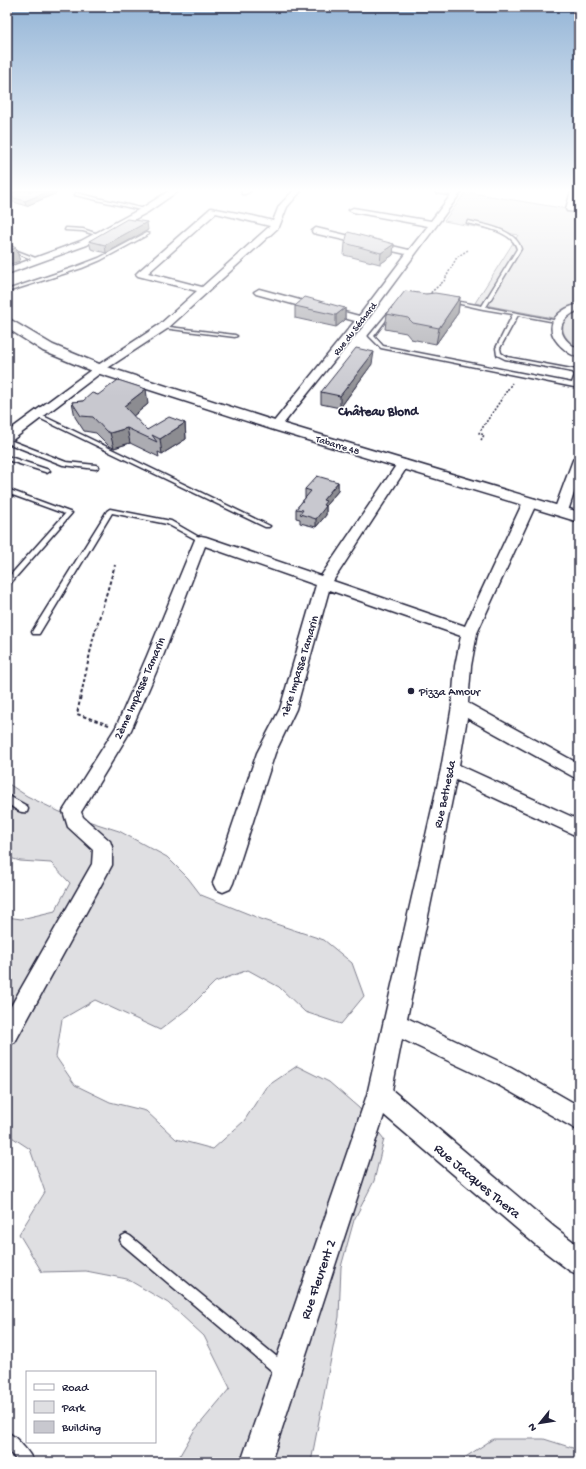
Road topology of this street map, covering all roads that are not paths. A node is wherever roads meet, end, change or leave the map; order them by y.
1 (37, 260) edge
2 (99, 260) edge
3 (157, 260) edge
4 (237, 260) edge
5 (406, 260) edge
6 (512, 260) edge
7 (7, 271) edge
8 (203, 290) junction
9 (7, 291) edge
10 (259, 292) dead end
11 (426, 297) edge
12 (395, 306) edge
13 (579, 307) edge
14 (483, 308) junction
15 (516, 314) junction
16 (361, 320) junction
17 (556, 321) junction
18 (7, 323) edge
19 (164, 327) junction
20 (236, 336) dead end
21 (579, 354) edge
22 (517, 360) junction
23 (98, 369) junction
24 (515, 374) junction
25 (577, 386) edge
26 (37, 415) junction
27 (276, 426) junction
28 (7, 439) edge
29 (7, 458) edge
30 (579, 460) edge
31 (403, 464) junction
32 (96, 467) dead end
33 (47, 471) dead end
34 (7, 491) edge
35 (530, 502) junction
36 (561, 511) junction
37 (579, 517) edge
38 (267, 526) dead end
39 (201, 540) junction
40 (7, 582) edge
41 (324, 583) junction
42 (36, 632) dead end
43 (469, 633) junction
44 (460, 706) junction
45 (450, 769) junction
46 (579, 773) edge
47 (7, 799) edge
48 (24, 809) dead end
49 (579, 828) edge
50 (223, 883) dead end
51 (394, 1023) junction
52 (7, 1034) edge
53 (379, 1095) junction
54 (579, 1119) edge
55 (126, 1240) dead end
56 (579, 1262) edge
57 (285, 1373) junction
58 (7, 1440) edge
59 (26, 1462) edge
60 (256, 1462) edge

1 - 7 street
2 - 9 lane
3 - 8 street
4 - 8 street
5 - 16 street, Rue du Séchard
6 - 14 lane
8 - 19 street
10 - 16 street
11 - 14 lane
12 - 24 lane
13 - 17 street
14 - 15 lane
15 - 17 lane
15 - 22 lane
16 - 27 street, Rue du Séchard
17 - 21 street
18 - 23 street, Tabarre 48
19 - 20 lane
19 - 23 street
22 - 24 lane
22 - 25 lane
23 - 26 street
23 - 27 street, Tabarre 48
24 - 25 lane
26 - 28 street
26 - 38 lane
27 - 31 street, Tabarre 48
28 - 32 lane
29 - 33 lane
30 - 36 street
31 - 35 street, Tabarre 48
31 - 41 street, 1ère Impasse Tamarin
34 - 40 lane
35 - 36 street, Tabarre 48
35 - 43 street, Rue Bethesda
36 - 37 street, Tabarre 48
39 - 41 street
39 - 42 lane
39 - 52 street, 2ème Impasse Tamarin
41 - 43 street
41 - 50 street, 1ère Impasse Tamarin
43 - 44 street, Rue Bethesda
44 - 45 street, Rue Bethesda
44 - 46 street
45 - 49 street
45 - 51 street, Rue Bethesda
47 - 48 lane
51 - 53 street, Rue Bethesda
51 - 54 street
53 - 56 street, Rue Jacques Thera
53 - 57 street, Rue Fleurent 2
55 - 57 lane
57 - 60 street, Rue Fleurent 2
58 - 59 lane

